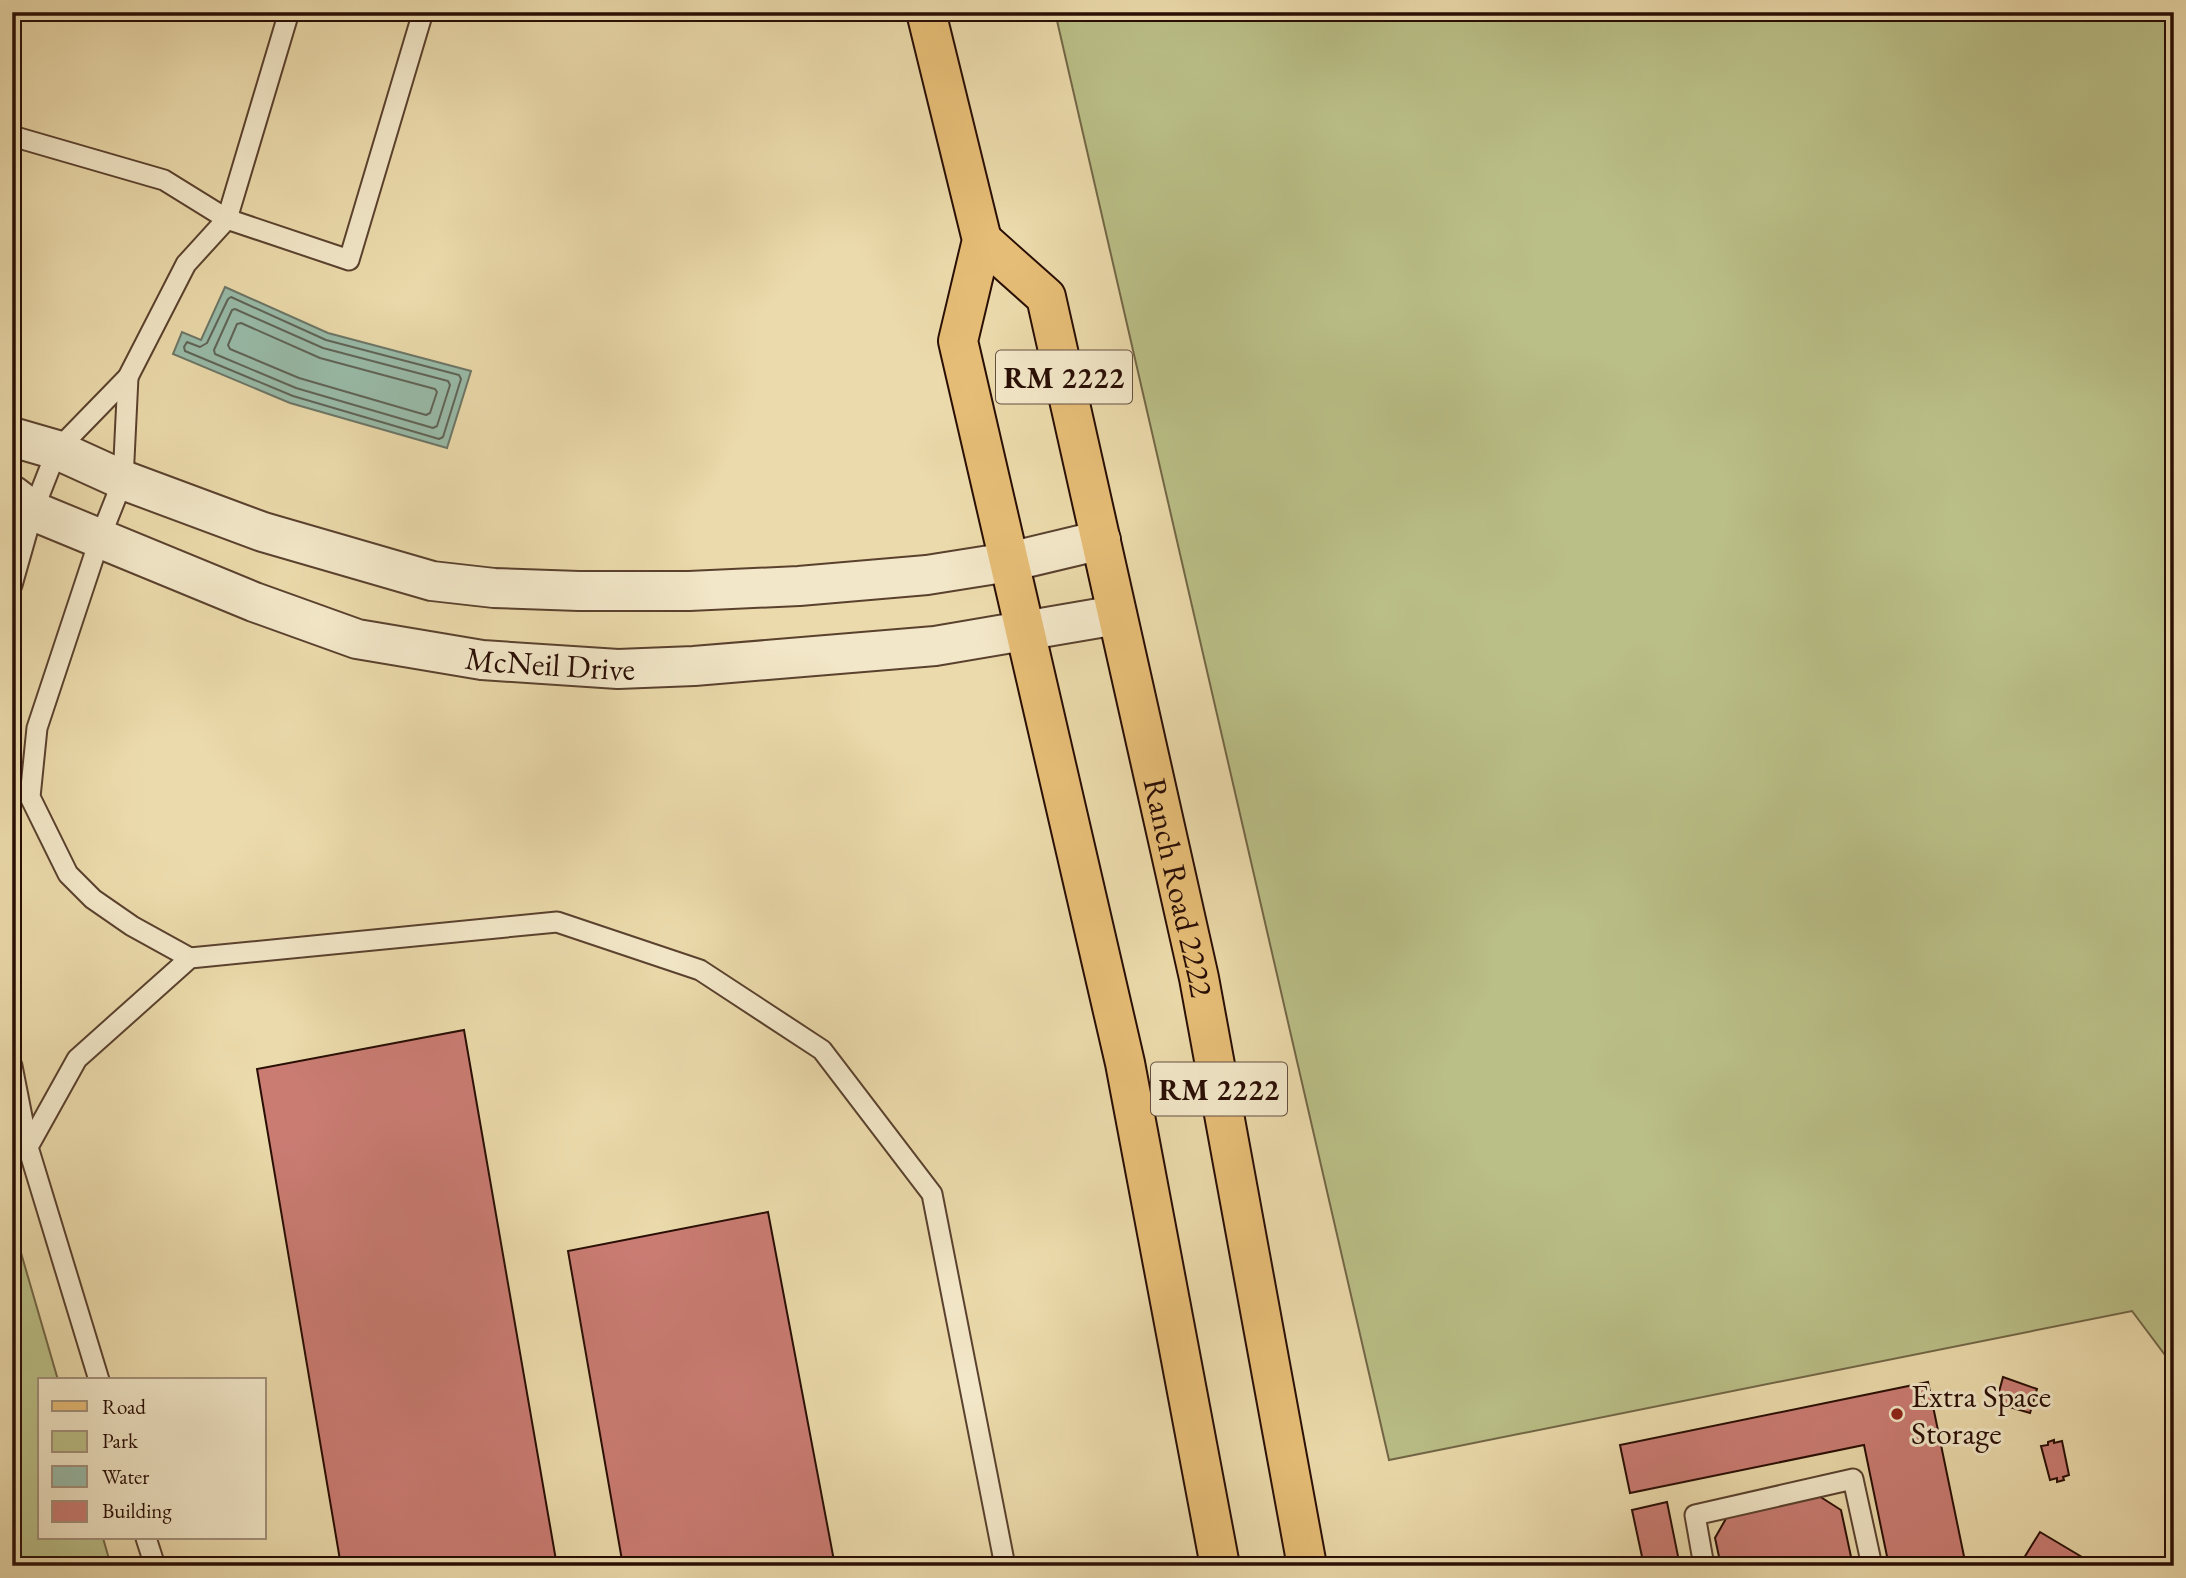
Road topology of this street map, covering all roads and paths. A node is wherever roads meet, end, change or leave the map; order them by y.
1 (289, 12) edge
2 (423, 12) edge
3 (926, 12) edge
4 (12, 136) edge
5 (227, 219) junction
6 (982, 240) junction
7 (128, 377) junction
8 (12, 437) edge
9 (57, 450) junction
10 (123, 480) junction
11 (23, 503) edge
12 (100, 538) junction
13 (1101, 540) junction
14 (1009, 562) junction
15 (12, 585) edge
16 (1117, 615) junction
17 (1024, 631) junction
18 (190, 958) junction
19 (12, 1066) edge
20 (28, 1147) junction
21 (98, 1378) edge
22 (147, 1540) edge
23 (155, 1566) edge
24 (1005, 1566) edge
25 (1220, 1566) edge
26 (1307, 1566) edge
27 (1704, 1566) edge
28 (1871, 1566) edge

1 - 5 lane
2 - 5 lane
3 - 6 main road, RM 2222
4 - 5 lane
5 - 7 lane
6 - 13 main road, Ranch Road 2222 / RM 2222
6 - 14 main road, RM 2222
7 - 9 lane
7 - 10 lane
8 - 9 street
9 - 10 street
9 - 11 lane
10 - 12 lane
10 - 14 street
11 - 12 street, McNeil Drive
11 - 15 lane
12 - 17 street, McNeil Drive
12 - 18 lane
13 - 14 street
13 - 16 main road, Ranch Road 2222 / RM 2222
14 - 17 main road, RM 2222
16 - 17 street, McNeil Drive
16 - 26 main road, Ranch Road 2222 / RM 2222
17 - 25 main road, RM 2222
18 - 20 lane
18 - 24 lane
19 - 20 lane
20 - 21 lane
22 - 23 lane
27 - 28 lane

